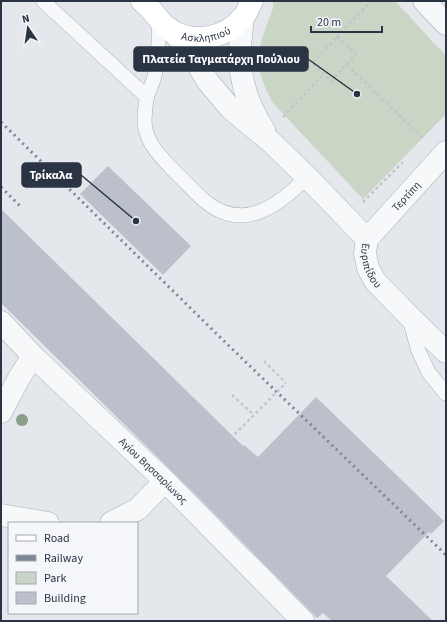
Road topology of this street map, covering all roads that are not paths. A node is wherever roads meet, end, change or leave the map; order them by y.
1 (43, 1) edge
2 (248, 9) edge
3 (154, 13) edge
4 (147, 97) junction
5 (271, 142) junction
6 (446, 152) edge
7 (307, 176) junction
8 (367, 239) junction
9 (410, 317) junction
10 (2, 324) edge
11 (446, 352) edge
12 (33, 356) junction
13 (446, 394) edge
14 (1, 412) edge
15 (164, 481) junction
16 (1, 515) edge
17 (42, 522) edge
18 (113, 522) edge
19 (303, 621) edge

1 - 4 lane
2 - 3 main road, Ασκληπιού
2 - 5 street, Ευριπίδου
3 - 4 lane
3 - 5 street, Ευριπίδου
4 - 7 lane
5 - 7 street, Ευριπίδου
6 - 8 street, Τερτίπη
7 - 8 street, Ευριπίδου
8 - 9 street, Ευριπίδου
9 - 11 street, Ευριπίδου
9 - 13 lane
10 - 12 street, Αγίου Βησσαρίωνος
12 - 14 street
12 - 15 street, Αγίου Βησσαρίωνος
15 - 18 street
15 - 19 street, Αγίου Βησσαρίωνος
16 - 17 street

